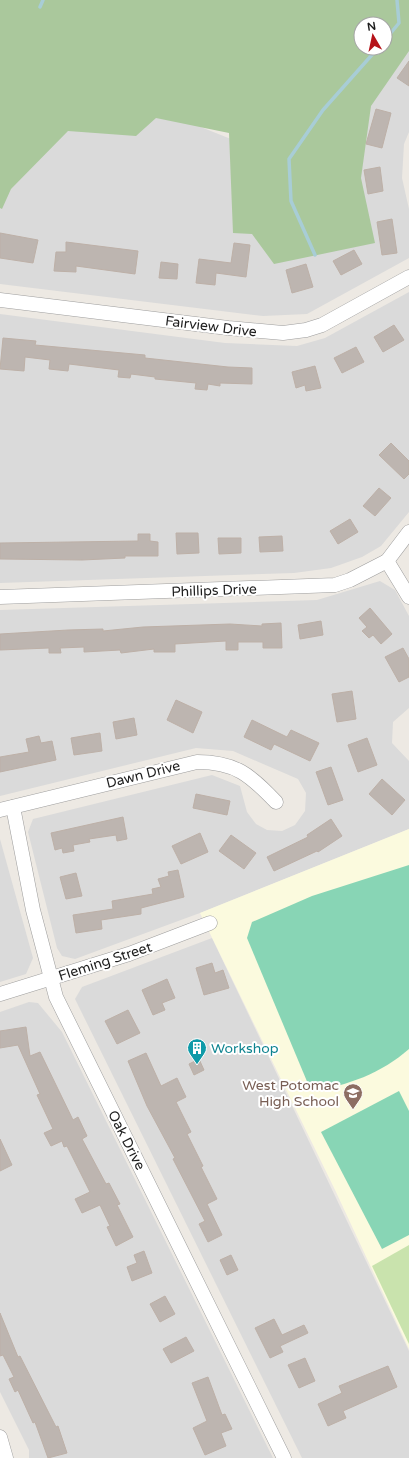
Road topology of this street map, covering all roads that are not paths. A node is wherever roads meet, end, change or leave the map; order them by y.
1 (409, 277) edge
2 (0, 300) edge
3 (409, 532) edge
4 (387, 561) junction
5 (0, 597) edge
6 (409, 597) edge
7 (276, 802) dead end
8 (6, 808) edge
9 (210, 923) dead end
10 (51, 979) junction
11 (0, 994) edge
12 (0, 1437) edge
13 (6, 1458) edge
14 (284, 1458) edge

1 - 2 street, Fairview Drive
3 - 4 street, Phillips Drive
4 - 5 street, Phillips Drive
4 - 6 street
7 - 8 street, Dawn Drive
8 - 10 street, Oak Drive
9 - 10 street, Fleming Street
10 - 11 street, Fleming Street
10 - 14 street, Oak Drive
12 - 13 street

